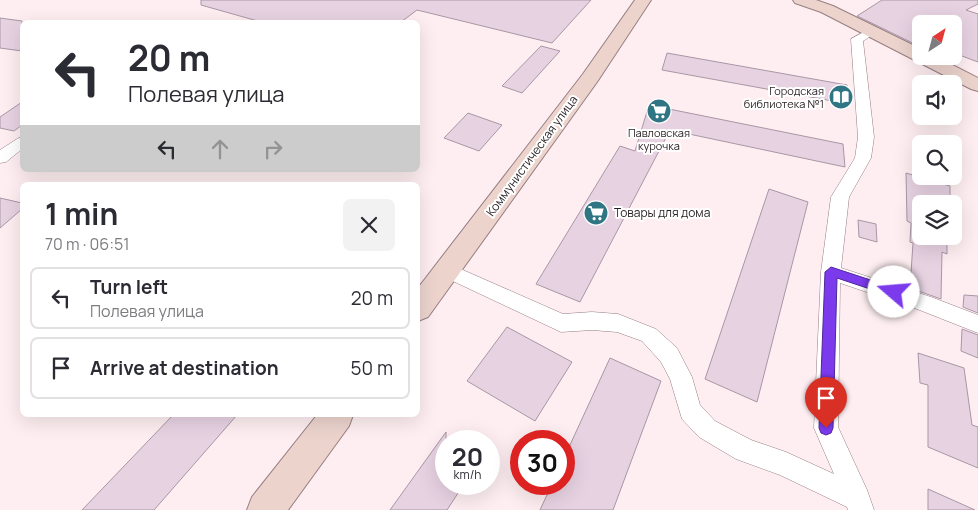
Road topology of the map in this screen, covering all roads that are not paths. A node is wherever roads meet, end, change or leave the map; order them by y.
1 (643, 0) edge
2 (801, 0) edge
3 (871, 32) junction
4 (978, 85) edge
5 (20, 143) edge
6 (0, 158) edge
7 (447, 270) junction
8 (831, 272) junction
9 (420, 306) edge
10 (978, 324) edge
11 (335, 417) edge
12 (860, 505) edge
13 (265, 510) edge

1 - 7 main road, Коммунистическая улица
2 - 3 main road
3 - 4 main road
3 - 8 street
5 - 6 street
7 - 9 main road, Коммунистическая улица
7 - 12 street
8 - 10 street
8 - 12 street
11 - 13 main road

